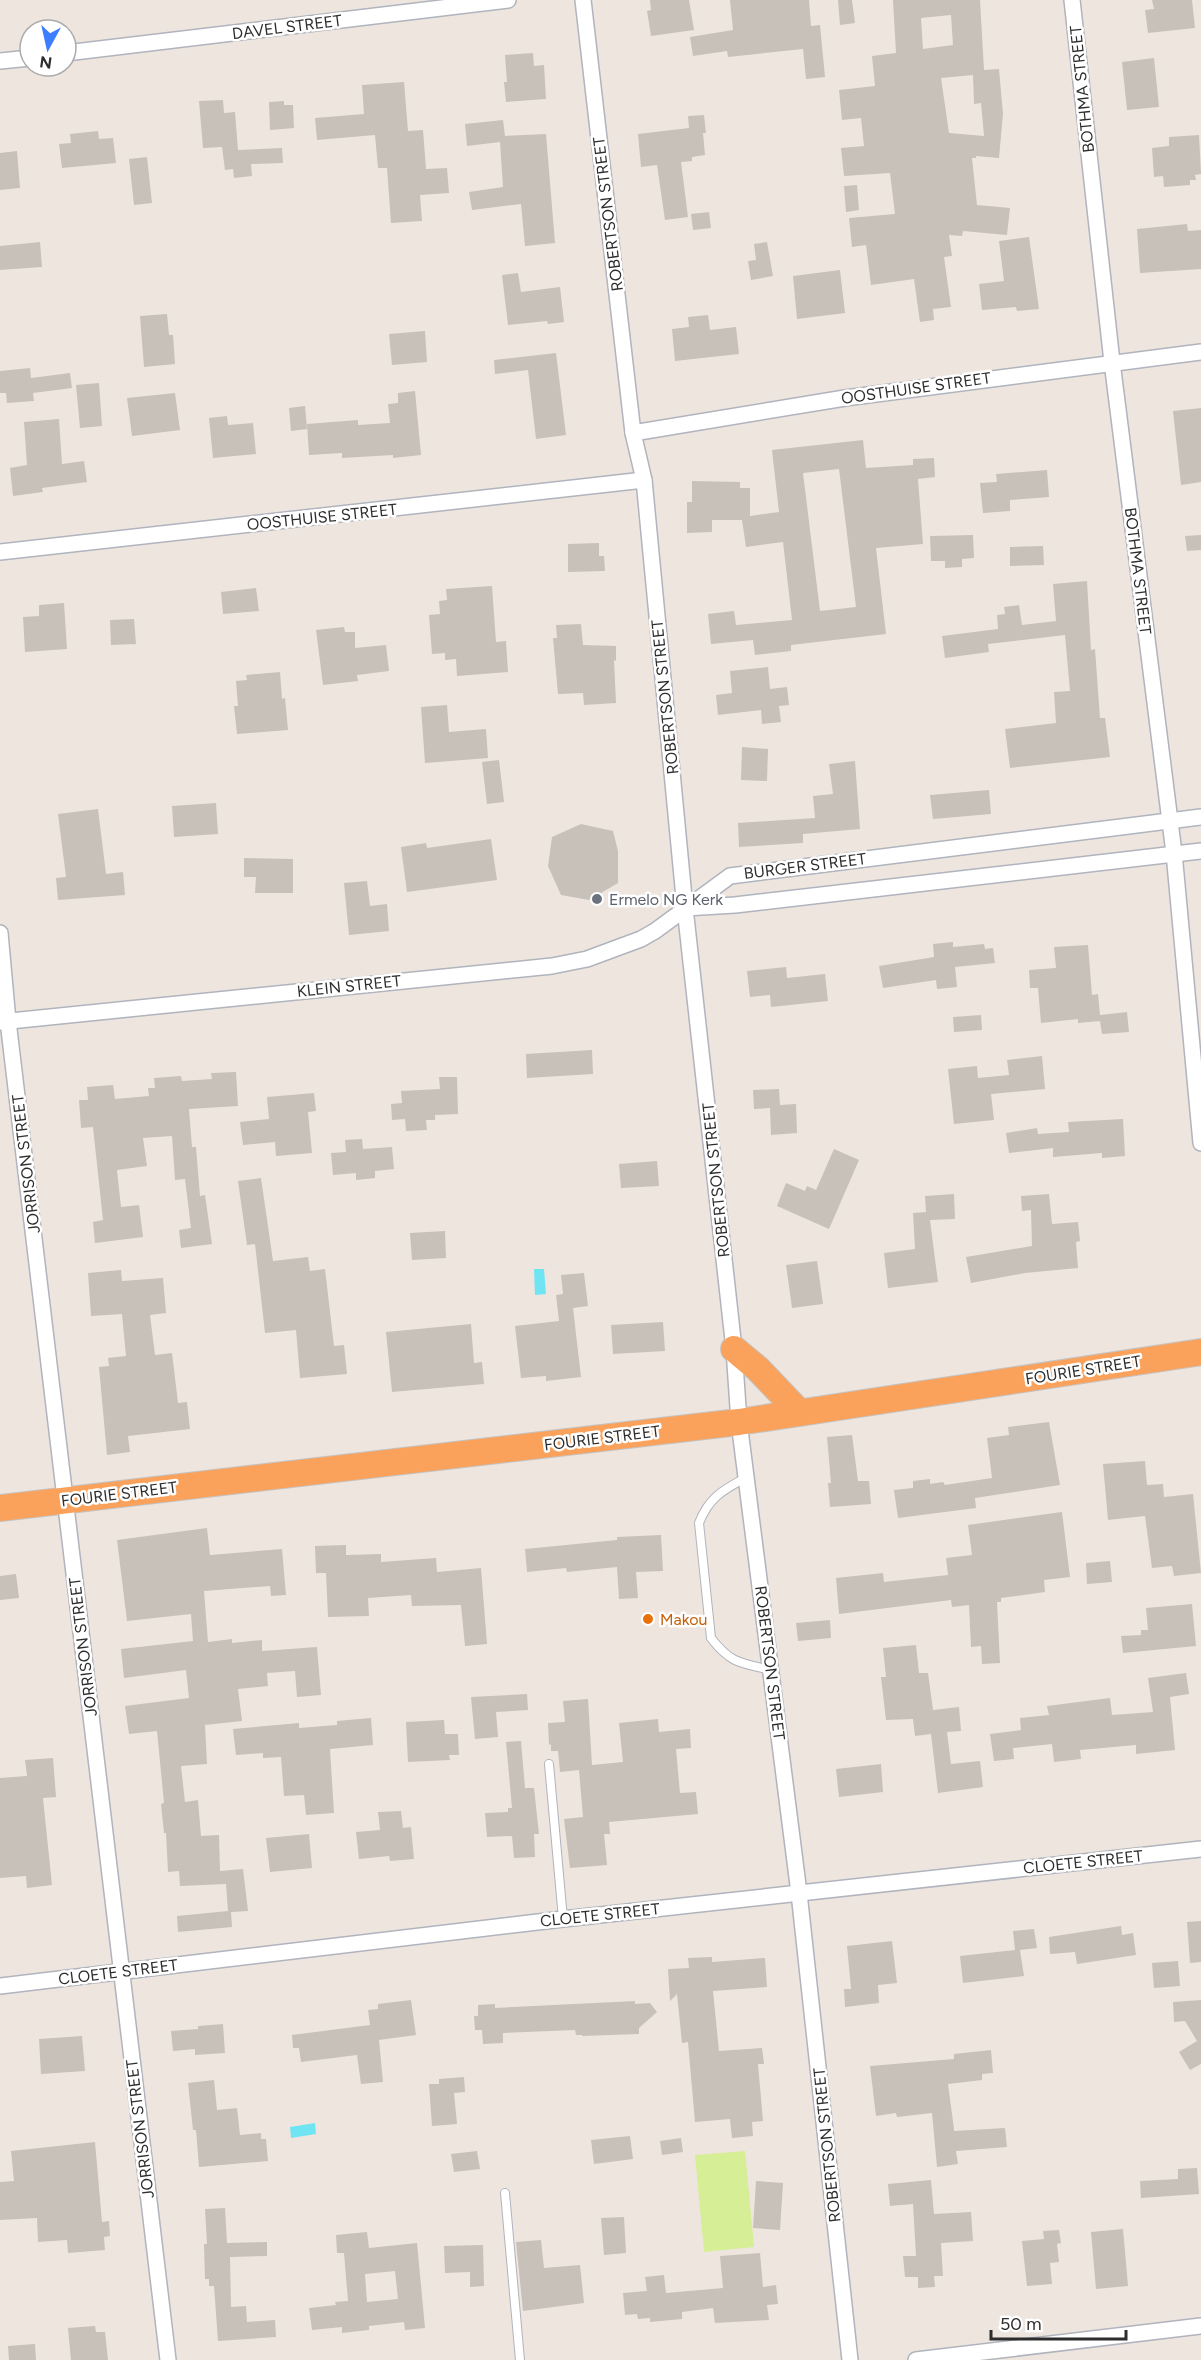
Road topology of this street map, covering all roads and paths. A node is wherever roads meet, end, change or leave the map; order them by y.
1 (508, 0) edge
2 (583, 0) edge
3 (1072, 0) edge
4 (78, 52) edge
5 (18, 59) edge
6 (0, 61) edge
7 (1201, 352) edge
8 (1112, 362) junction
9 (633, 433) junction
10 (644, 480) junction
11 (0, 552) edge
12 (1201, 817) edge
13 (1169, 820) junction
14 (1201, 851) edge
15 (1174, 853) junction
16 (685, 908) junction
17 (0, 933) edge
18 (4, 1021) edge
19 (1201, 1143) edge
20 (734, 1349) junction
21 (1201, 1352) edge
22 (799, 1412) junction
23 (740, 1422) junction
24 (747, 1477) junction
25 (66, 1500) junction
26 (0, 1508) edge
27 (771, 1670) junction
28 (549, 1764) dead end
29 (1201, 1849) edge
30 (799, 1893) junction
31 (563, 1919) junction
32 (121, 1972) junction
33 (0, 1986) edge
34 (505, 2193) dead end
35 (1201, 2326) edge
36 (168, 2360) edge
37 (520, 2360) edge
38 (850, 2360) edge
39 (916, 2360) edge

1 - 4 street, DAVEL STREET
2 - 9 street, ROBERTSON STREET
3 - 8 street, BOTHMA STREET
5 - 6 street
7 - 8 street, OOSTHUISE STREET
8 - 9 street, OOSTHUISE STREET
8 - 13 street, BOTHMA STREET
9 - 10 street, ROBERTSON STREET
10 - 11 street, OOSTHUISE STREET
10 - 16 street, ROBERTSON STREET
12 - 13 street, BURGER STREET
13 - 15 street, BOTHMA STREET
13 - 16 street, BURGER STREET
14 - 15 street, BURGER STREET
15 - 16 street, BURGER STREET
15 - 19 street, BOTHMA STREET
16 - 18 street, KLEIN STREET
16 - 20 street, ROBERTSON STREET
17 - 18 street, JORRISON STREET
18 - 25 street, JORRISON STREET
20 - 22 highway
20 - 23 street, ROBERTSON STREET
21 - 22 highway, FOURIE STREET
22 - 23 highway, FOURIE STREET
23 - 24 street, ROBERTSON STREET
23 - 25 highway, FOURIE STREET
24 - 27 street, ROBERTSON STREET
24 - 27 lane
25 - 26 highway, FOURIE STREET
25 - 32 street, JORRISON STREET
27 - 30 street, ROBERTSON STREET
28 - 31 lane
29 - 30 street, CLOETE STREET
30 - 31 street, CLOETE STREET
30 - 38 street, ROBERTSON STREET
31 - 32 street, CLOETE STREET
32 - 33 street, CLOETE STREET
32 - 36 street, JORRISON STREET
34 - 37 lane
35 - 39 street

